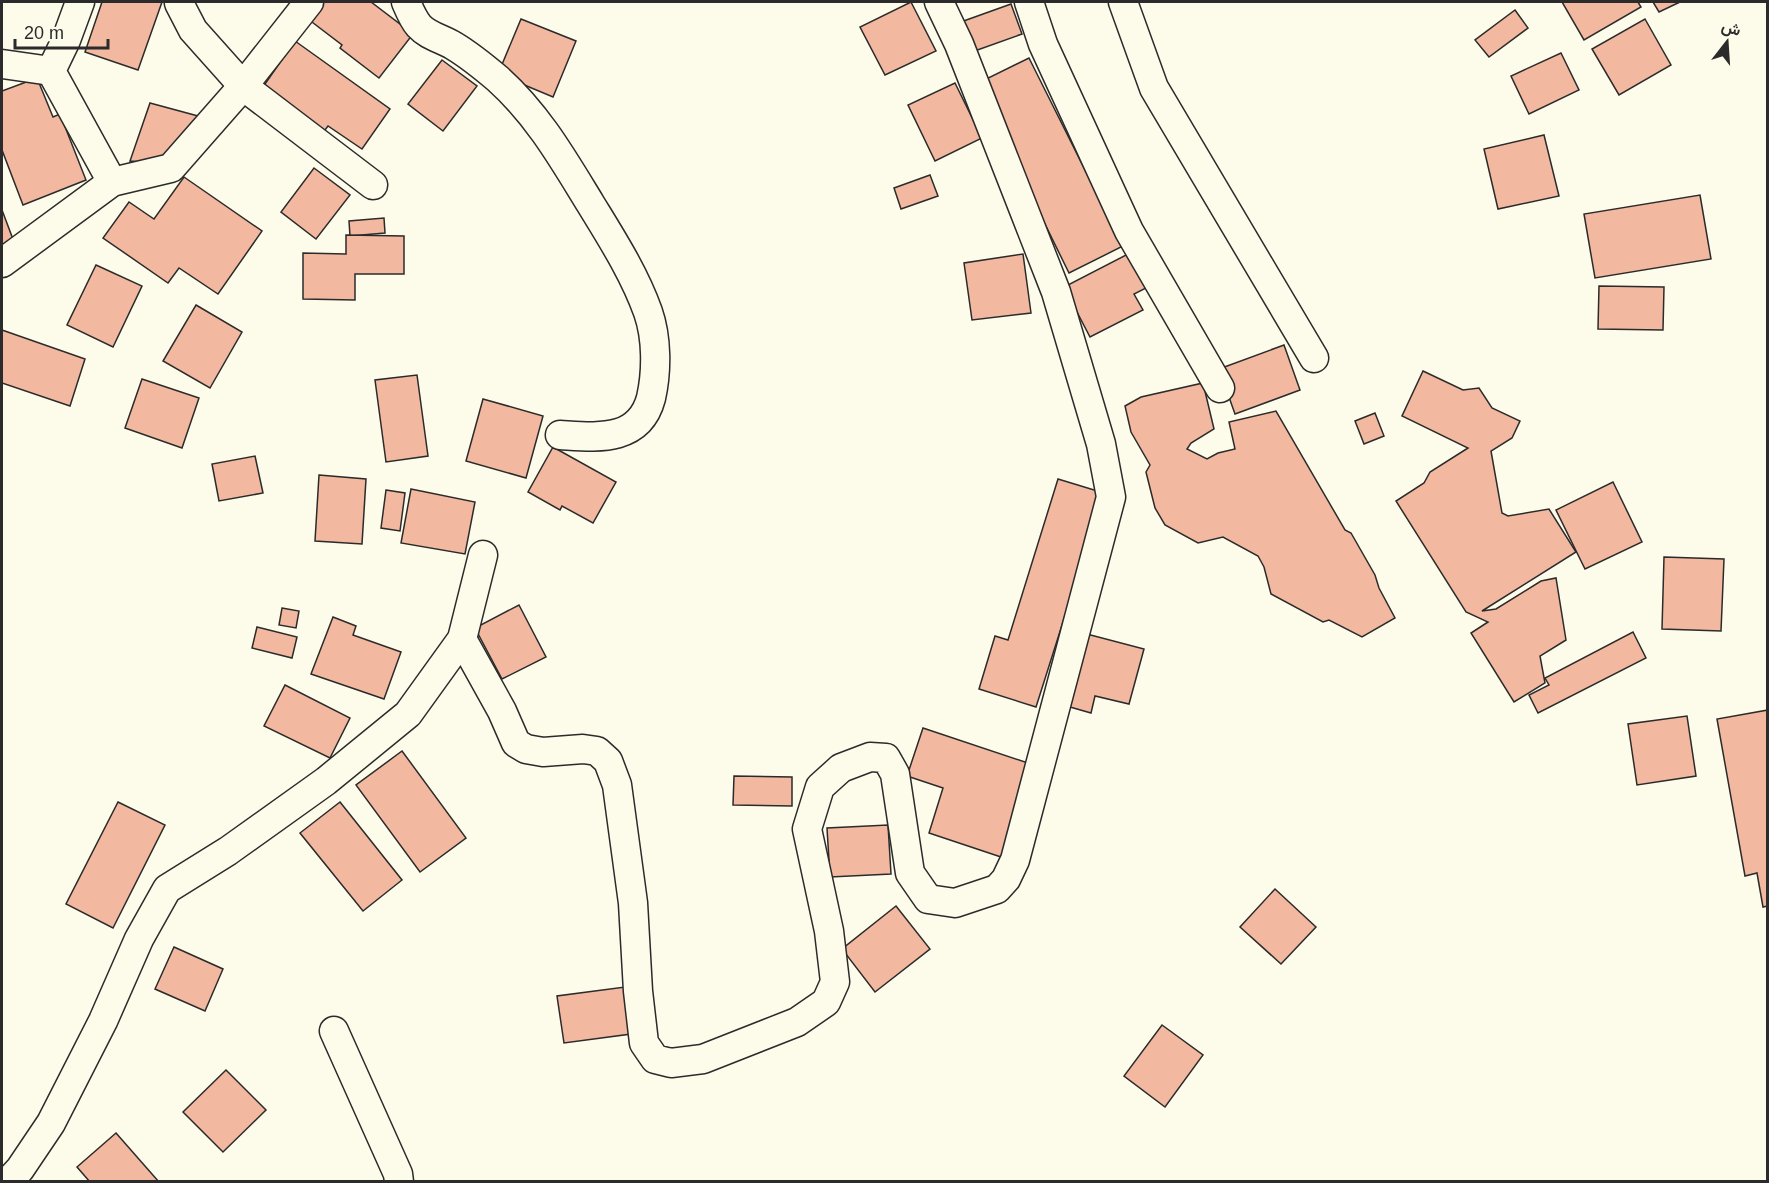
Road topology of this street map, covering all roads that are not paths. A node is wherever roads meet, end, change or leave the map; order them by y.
1 (80, 2) edge
2 (179, 2) edge
3 (309, 2) edge
4 (406, 2) edge
5 (939, 2) edge
6 (1029, 2) edge
7 (1123, 2) edge
8 (2, 64) edge
9 (51, 71) junction
10 (243, 86) junction
11 (112, 182) junction
12 (373, 185) dead end
13 (2, 263) edge
14 (1314, 358) dead end
15 (1220, 388) dead end
16 (560, 435) dead end
17 (483, 555) dead end
18 (462, 639) junction
19 (334, 1031) dead end
20 (8, 1182) edge
21 (399, 1182) edge

1 - 9 street
2 - 10 street
3 - 10 street
4 - 16 street
5 - 18 street
6 - 15 street
7 - 14 street
8 - 9 street
9 - 11 street
10 - 11 street
10 - 12 street
11 - 13 street
17 - 18 street
18 - 20 street
19 - 21 street

